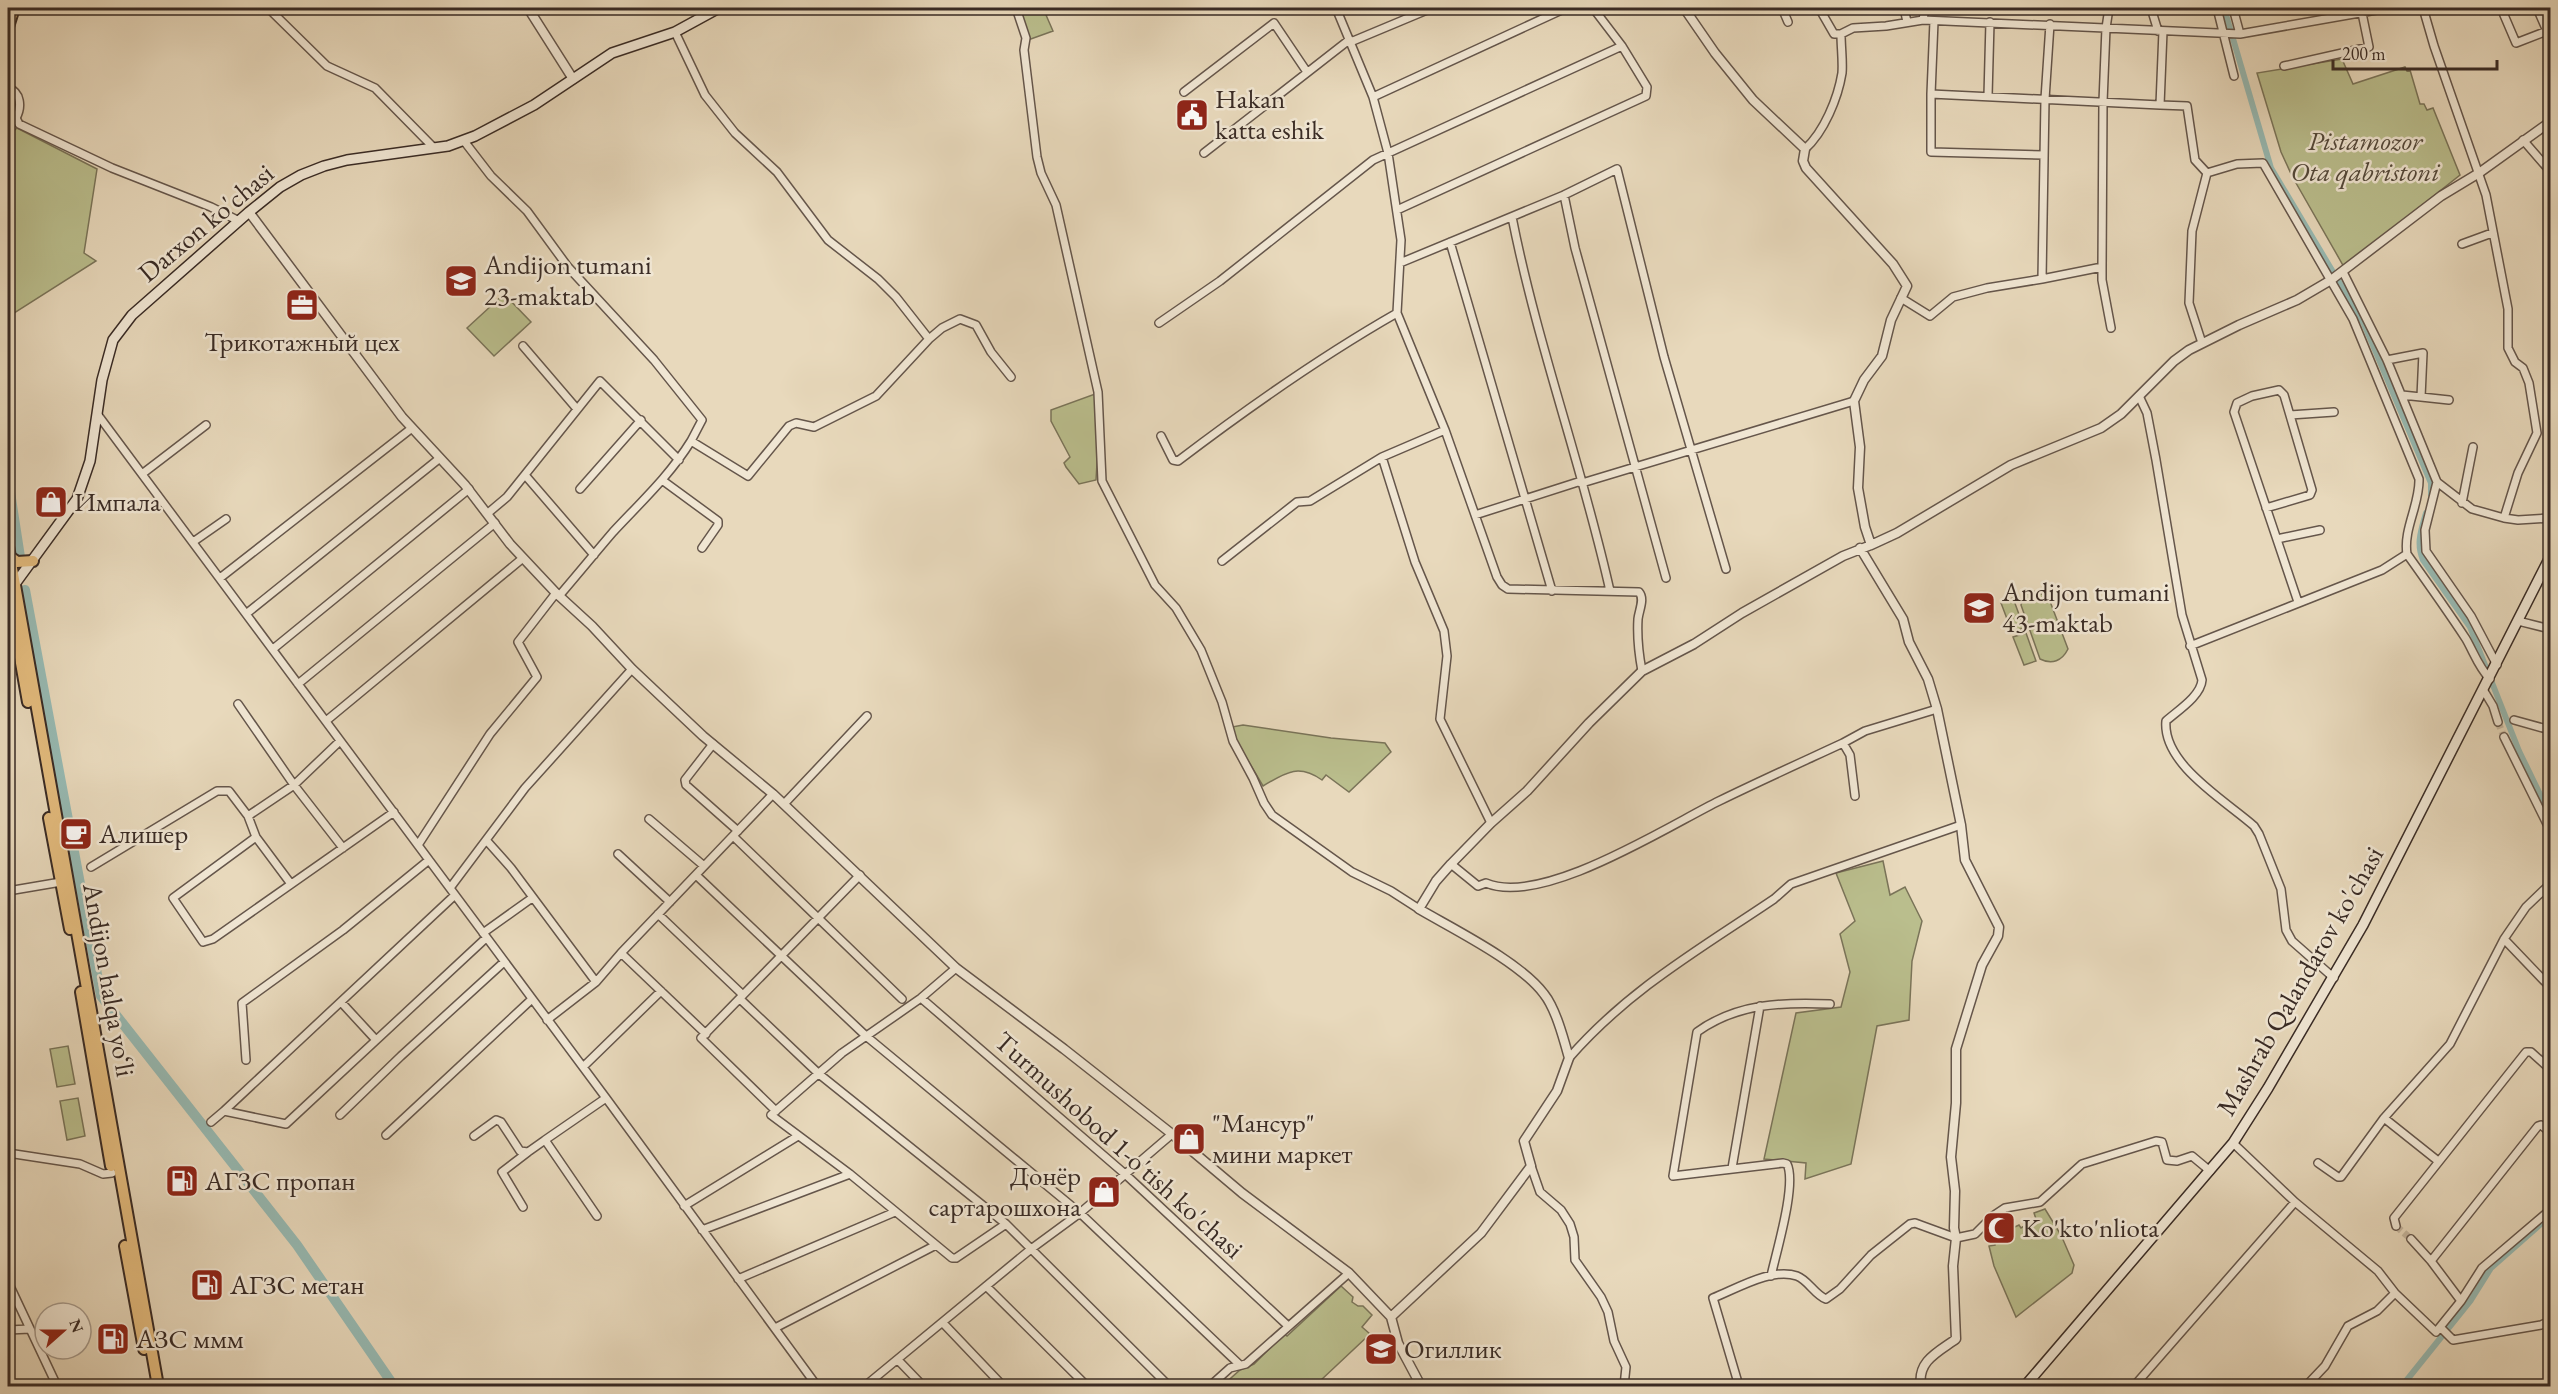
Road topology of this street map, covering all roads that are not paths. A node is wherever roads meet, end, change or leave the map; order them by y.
1 (14, 8) edge
2 (268, 8) edge
3 (528, 8) edge
4 (719, 8) edge
5 (1016, 8) edge
6 (1336, 8) edge
7 (1432, 8) edge
8 (1566, 8) edge
9 (1593, 8) edge
10 (1684, 8) edge
11 (1782, 8) edge
12 (1819, 8) edge
13 (1904, 8) edge
14 (1925, 8) edge
15 (2109, 8) edge
16 (2151, 8) edge
17 (2217, 8) edge
18 (2233, 8) edge
19 (2388, 8) edge
20 (2423, 8) edge
21 (2501, 8) edge
22 (2537, 8) edge
23 (2362, 13) junction
24 (1923, 20) junction
25 (1934, 21) junction
26 (1788, 22) dead end
27 (1907, 22) junction
28 (1990, 22) junction
29 (2050, 24) junction
30 (8, 27) edge
31 (2106, 28) junction
32 (2549, 30) edge
33 (2160, 31) junction
34 (675, 32) junction
35 (2224, 33) junction
36 (1841, 34) junction
37 (2240, 34) junction
38 (1349, 40) junction
39 (1622, 46) junction
40 (2284, 66) dead end
41 (1307, 72) junction
42 (2234, 76) dead end
43 (573, 79) junction
44 (8, 88) edge
45 (1184, 92) dead end
46 (1931, 94) junction
47 (1988, 96) junction
48 (1372, 97) junction
49 (2045, 99) junction
50 (2103, 102) junction
51 (2160, 105) junction
52 (2550, 122) edge
53 (2523, 140) junction
54 (464, 141) junction
55 (434, 148) junction
56 (1805, 149) junction
57 (1204, 153) dead end
58 (1388, 153) junction
59 (2044, 155) junction
60 (2550, 171) edge
61 (2206, 173) junction
62 (2479, 173) junction
63 (1564, 195) junction
64 (1397, 210) junction
65 (249, 212) junction
66 (1512, 217) junction
67 (238, 221) junction
68 (2492, 233) junction
69 (1450, 242) junction
70 (2462, 244) dead end
71 (1400, 263) junction
72 (2102, 267) junction
73 (2342, 272) junction
74 (2042, 279) junction
75 (2332, 279) junction
76 (1901, 298) junction
77 (1397, 313) junction
78 (1159, 323) dead end
79 (2111, 328) dead end
80 (929, 339) junction
81 (2202, 343) junction
82 (523, 346) dead end
83 (2387, 360) junction
84 (1011, 378) dead end
85 (2402, 395) junction
86 (2139, 396) junction
87 (2421, 397) junction
88 (2449, 400) dead end
89 (1854, 401) junction
90 (578, 409) junction
91 (2334, 412) dead end
92 (98, 415) junction
93 (2290, 415) junction
94 (641, 420) junction
95 (206, 426) dead end
96 (412, 428) junction
97 (1445, 430) junction
98 (1161, 436) dead end
99 (691, 441) junction
100 (2473, 447) dead end
101 (1692, 451) junction
102 (1382, 457) junction
103 (440, 458) junction
104 (679, 460) junction
105 (1636, 467) junction
106 (142, 474) junction
107 (525, 475) junction
108 (662, 480) junction
109 (2437, 482) junction
110 (1582, 483) junction
111 (469, 489) junction
112 (580, 489) dead end
113 (1525, 498) junction
114 (2462, 503) junction
115 (2266, 508) junction
116 (488, 513) junction
117 (1475, 515) junction
118 (2504, 518) junction
119 (2550, 518) edge
120 (226, 519) dead end
121 (495, 523) junction
122 (2320, 530) dead end
123 (2277, 539) junction
124 (193, 542) junction
125 (1871, 545) junction
126 (702, 548) dead end
127 (1860, 548) junction
128 (8, 551) edge
129 (2407, 554) junction
130 (594, 555) junction
131 (2550, 556) edge
132 (523, 558) junction
133 (33, 561) junction
134 (1222, 561) dead end
135 (1726, 570) dead end
136 (220, 578) junction
137 (1666, 578) dead end
138 (9, 591) edge
139 (1552, 591) junction
140 (1610, 591) junction
141 (558, 594) junction
142 (2298, 602) junction
143 (246, 614) junction
144 (10, 618) edge
145 (2518, 621) junction
146 (2550, 629) edge
147 (2190, 646) junction
148 (273, 650) junction
149 (2497, 665) junction
150 (632, 669) junction
151 (1642, 672) junction
152 (298, 684) junction
153 (2487, 686) junction
154 (238, 704) dead end
155 (1937, 709) junction
156 (867, 716) dead end
157 (2514, 720) dead end
158 (326, 721) junction
159 (2498, 722) tunnel mouth
160 (2550, 730) edge
161 (2504, 737) tunnel mouth
162 (340, 741) junction
163 (1843, 743) junction
164 (713, 744) junction
165 (294, 785) junction
166 (773, 794) junction
167 (1855, 796) dead end
168 (784, 804) junction
169 (394, 812) junction
170 (248, 816) junction
171 (650, 819) dead end
172 (1491, 823) junction
173 (1961, 825) junction
174 (2550, 830) edge
175 (736, 833) junction
176 (256, 837) junction
177 (487, 841) junction
178 (418, 845) junction
179 (343, 848) junction
180 (618, 854) dead end
181 (429, 860) junction
182 (1452, 864) junction
183 (704, 866) junction
184 (91, 867) dead end
185 (696, 875) junction
186 (860, 875) junction
187 (61, 882) junction
188 (291, 884) junction
189 (2550, 884) edge
190 (450, 888) junction
191 (8, 891) edge
192 (455, 895) junction
193 (532, 898) junction
194 (670, 902) junction
195 (1419, 909) junction
196 (658, 914) junction
197 (819, 918) junction
198 (485, 935) junction
199 (2504, 939) junction
200 (621, 953) junction
201 (781, 957) junction
202 (504, 962) junction
203 (956, 968) junction
204 (2334, 978) junction
205 (596, 982) junction
206 (2550, 987) edge
207 (661, 991) junction
208 (742, 997) junction
209 (921, 998) junction
210 (532, 999) junction
211 (902, 999) dead end
212 (341, 1002) junction
213 (1830, 1004) dead end
214 (1760, 1006) junction
215 (547, 1020) junction
216 (706, 1034) junction
217 (866, 1036) junction
218 (376, 1040) junction
219 (1569, 1058) junction
220 (246, 1059) dead end
221 (583, 1067) junction
222 (2550, 1069) edge
223 (819, 1074) junction
224 (606, 1098) junction
225 (224, 1111) junction
226 (776, 1111) junction
227 (340, 1115) dead end
228 (2384, 1118) junction
229 (211, 1122) dead end
230 (2550, 1132) edge
231 (1172, 1134) junction
232 (386, 1135) dead end
233 (474, 1136) dead end
234 (798, 1136) junction
235 (545, 1140) junction
236 (2233, 1143) junction
237 (528, 1152) junction
238 (8, 1153) edge
239 (2438, 1161) junction
240 (2318, 1163) dead end
241 (1531, 1166) junction
242 (1732, 1168) junction
243 (2210, 1171) junction
244 (112, 1173) junction
245 (850, 1174) junction
246 (1125, 1174) junction
247 (2295, 1202) junction
248 (684, 1206) junction
249 (523, 1207) dead end
250 (2550, 1210) edge
251 (895, 1212) junction
252 (1080, 1213) junction
253 (597, 1216) dead end
254 (1006, 1224) junction
255 (2396, 1226) dead end
256 (702, 1230) junction
257 (1956, 1238) junction
258 (2411, 1239) tunnel mouth
259 (936, 1245) junction
260 (1031, 1249) junction
261 (2431, 1261) junction
262 (1349, 1273) junction
263 (1771, 1276) junction
264 (738, 1279) junction
265 (8, 1282) edge
266 (987, 1287) junction
267 (2395, 1293) junction
268 (2462, 1301) junction
269 (1391, 1317) junction
270 (2550, 1321) edge
271 (943, 1323) junction
272 (1287, 1325) junction
273 (775, 1328) junction
274 (2441, 1328) junction
275 (30, 1329) junction
276 (8, 1330) edge
277 (898, 1360) junction
278 (1240, 1365) junction
279 (57, 1386) edge
280 (151, 1386) edge
281 (158, 1386) edge
282 (818, 1386) edge
283 (865, 1386) edge
284 (923, 1386) edge
285 (1003, 1386) edge
286 (1087, 1386) edge
287 (1169, 1386) edge
288 (1209, 1386) edge
289 (1421, 1386) edge
290 (1624, 1386) edge
291 (1739, 1386) edge
292 (1921, 1386) edge
293 (2025, 1386) edge
294 (2134, 1386) edge
295 (2306, 1386) edge

1 - 30 highway
2 - 55 street
3 - 43 street
4 - 34 main road, Darxon ko'chasi
5 - 195 street
6 - 38 street
7 - 38 street
8 - 48 street
9 - 39 street
10 - 56 street
11 - 26 street
12 - 36 street
13 - 27 street
14 - 24 street
15 - 31 street
16 - 33 street
17 - 35 street
18 - 37 street
19 - 23 street
20 - 62 street
21 - 32 street
22 - 32 street
23 - 37 street
23 - 40 street
24 - 25 street
24 - 27 street
25 - 28 street
25 - 46 street
27 - 36 street
28 - 29 street
28 - 47 street
29 - 31 street
29 - 49 street
31 - 33 street
31 - 50 street
33 - 35 street
33 - 51 street
34 - 43 main road, Darxon ko'chasi
34 - 80 street
35 - 37 street
35 - 42 street
36 - 56 street
38 - 41 street
38 - 48 street
39 - 58 street
39 - 64 street
41 - 45 street
41 - 57 street
43 - 54 main road, Darxon ko'chasi
44 - 67 street
46 - 47 street
46 - 59 street
47 - 49 street
48 - 58 street
49 - 50 street
49 - 59 street
50 - 51 street
50 - 72 street
51 - 61 street
52 - 53 street
53 - 60 street
53 - 62 street
54 - 55 main road, Darxon ko'chasi
54 - 99 street
55 - 65 main road, Darxon ko'chasi
56 - 76 street
58 - 64 street
58 - 78 street
59 - 74 street
61 - 75 street
61 - 81 street
62 - 68 street
62 - 73 street
63 - 66 street
63 - 101 street
63 - 105 street
64 - 71 street
65 - 67 main road, Darxon ko'chasi
65 - 96 street
66 - 69 street
66 - 110 street
67 - 92 main road, Darxon ko'chasi
68 - 70 street
68 - 118 street
69 - 71 street
69 - 113 street
71 - 77 street
72 - 74 street
72 - 79 street
73 - 75 street
73 - 83 street
74 - 76 street
75 - 81 street
75 - 129 street
76 - 89 street
77 - 97 street
77 - 98 street
80 - 84 street
80 - 99 street
81 - 86 street
82 - 90 street
83 - 85 street
83 - 87 street
85 - 87 street
85 - 109 street
86 - 125 street
86 - 147 street
87 - 88 street
89 - 101 street
89 - 125 street
90 - 94 street
90 - 107 street
91 - 93 street
92 - 106 street
92 - 133 main road, Darxon ko'chasi
93 - 115 street
93 - 115 street
94 - 104 street
94 - 112 street
95 - 106 street
96 - 103 street
96 - 136 street
97 - 102 street
97 - 117 street
99 - 104 street
100 - 114 street
101 - 105 street
101 - 135 street
102 - 134 street
102 - 172 street
103 - 111 street
103 - 143 street
104 - 108 street
105 - 110 street
105 - 137 street
106 - 124 street
107 - 116 street
107 - 130 street
108 - 126 street
108 - 130 street
109 - 114 street
109 - 149 street
110 - 113 street
110 - 140 street
111 - 116 street
111 - 148 street
113 - 117 street
113 - 139 street
114 - 118 street
115 - 123 street
116 - 121 street
117 - 139 street
118 - 119 street
120 - 124 street
121 - 132 street
121 - 152 street
122 - 123 street
123 - 142 street
124 - 136 street
125 - 127 street
127 - 151 street
127 - 155 street
128 - 133 highway
128 - 138 highway, Andijon halqa yo‘li
129 - 142 street
129 - 153 street
130 - 141 street
131 - 145 main road, Mashrab Qalandarov ko'chasi
132 - 141 street
132 - 158 street
133 - 138 main road, Darxon ko'chasi
136 - 143 street
138 - 144 highway, Andijon halqa yo‘li
138 - 281 highway, Andijon halqa yo‘li
139 - 140 street
140 - 151 street
141 - 150 street
141 - 178 street
142 - 147 street
143 - 148 street
144 - 187 highway, Andijon halqa yo‘li
145 - 146 street
145 - 149 main road, Mashrab Qalandarov ko'chasi
147 - 204 street
148 - 152 street
149 - 153 main road, Mashrab Qalandarov ko'chasi
150 - 164 street
150 - 177 street
151 - 172 street
152 - 158 street
153 - 159 street
153 - 204 main road, Mashrab Qalandarov ko'chasi
154 - 165 street
155 - 163 street
155 - 173 street
156 - 168 street
157 - 160 street
158 - 162 street
161 - 174 street
162 - 165 street
162 - 169 street
163 - 167 street
163 - 182 street
164 - 166 street
164 - 175 street
165 - 170 street
165 - 179 street
166 - 168 street
166 - 175 street
168 - 186 street
169 - 178 street
169 - 179 street
170 - 176 street
170 - 184 street
171 - 183 street
172 - 182 street
173 - 219 street
173 - 257 street
175 - 183 street
175 - 197 street
176 - 188 street
176 - 188 street
177 - 190 street
177 - 193 street
178 - 181 street
179 - 188 street
180 - 194 street
181 - 190 street
181 - 220 street
182 - 195 street
183 - 185 street
185 - 194 street
185 - 201 street
186 - 197 street
186 - 203 street
187 - 191 street
187 - 244 highway, Andijon halqa yo‘li
189 - 199 street
190 - 192 street
192 - 198 street
192 - 212 street
193 - 198 street
193 - 205 street
194 - 196 street
195 - 219 street
196 - 200 street
196 - 208 street
197 - 201 street
197 - 211 street
198 - 202 street
198 - 218 street
199 - 206 street
199 - 228 street
200 - 205 street
200 - 207 street
201 - 208 street
201 - 217 street
202 - 210 street
202 - 227 street
203 - 209 street
203 - 231 street
204 - 236 main road, Mashrab Qalandarov ko'chasi
205 - 215 street
207 - 216 street
207 - 221 street
208 - 216 street
208 - 223 street
209 - 217 street
209 - 246 street, Turmushobod 1-o'tish ko'chasi
210 - 215 street
210 - 232 street
212 - 218 street
212 - 225 street
213 - 214 street
214 - 242 street
214 - 242 street
215 - 221 street
216 - 226 street
217 - 223 street
217 - 252 street
218 - 225 street
219 - 241 street
221 - 224 street
222 - 239 street
223 - 226 street
223 - 254 street
224 - 235 street
224 - 248 street
225 - 229 street
226 - 234 street
228 - 239 street
228 - 240 street
230 - 261 street
231 - 246 street
231 - 262 street
233 - 237 street
234 - 245 street
234 - 248 street
235 - 237 street
235 - 253 street
236 - 243 main road, Mashrab Qalandarov ko'chasi
236 - 247 street
237 - 249 street
238 - 244 street
239 - 255 street
241 - 269 street
241 - 290 street
242 - 263 street
243 - 257 street
243 - 293 main road, Mashrab Qalandarov ko'chasi
244 - 280 highway, Andijon halqa yo‘li
245 - 251 street
245 - 256 street
246 - 252 street
246 - 272 street, Turmushobod 1-o'tish ko'chasi
247 - 267 street
247 - 294 street
248 - 256 street
250 - 268 street
251 - 259 street
251 - 264 street
252 - 260 street
252 - 278 street
254 - 259 street
254 - 260 street
256 - 264 street
257 - 263 street
257 - 292 street
258 - 261 street
259 - 273 street
260 - 266 street
260 - 287 street
261 - 268 street
262 - 269 street
262 - 272 street
263 - 291 street
264 - 273 street
265 - 275 street
266 - 271 street
266 - 286 street
267 - 274 street
267 - 295 street
268 - 274 street
269 - 289 street
270 - 274 street
271 - 277 street
271 - 285 street
272 - 278 street
273 - 282 street
275 - 276 street
275 - 279 street
277 - 283 street
277 - 284 street
278 - 288 street

